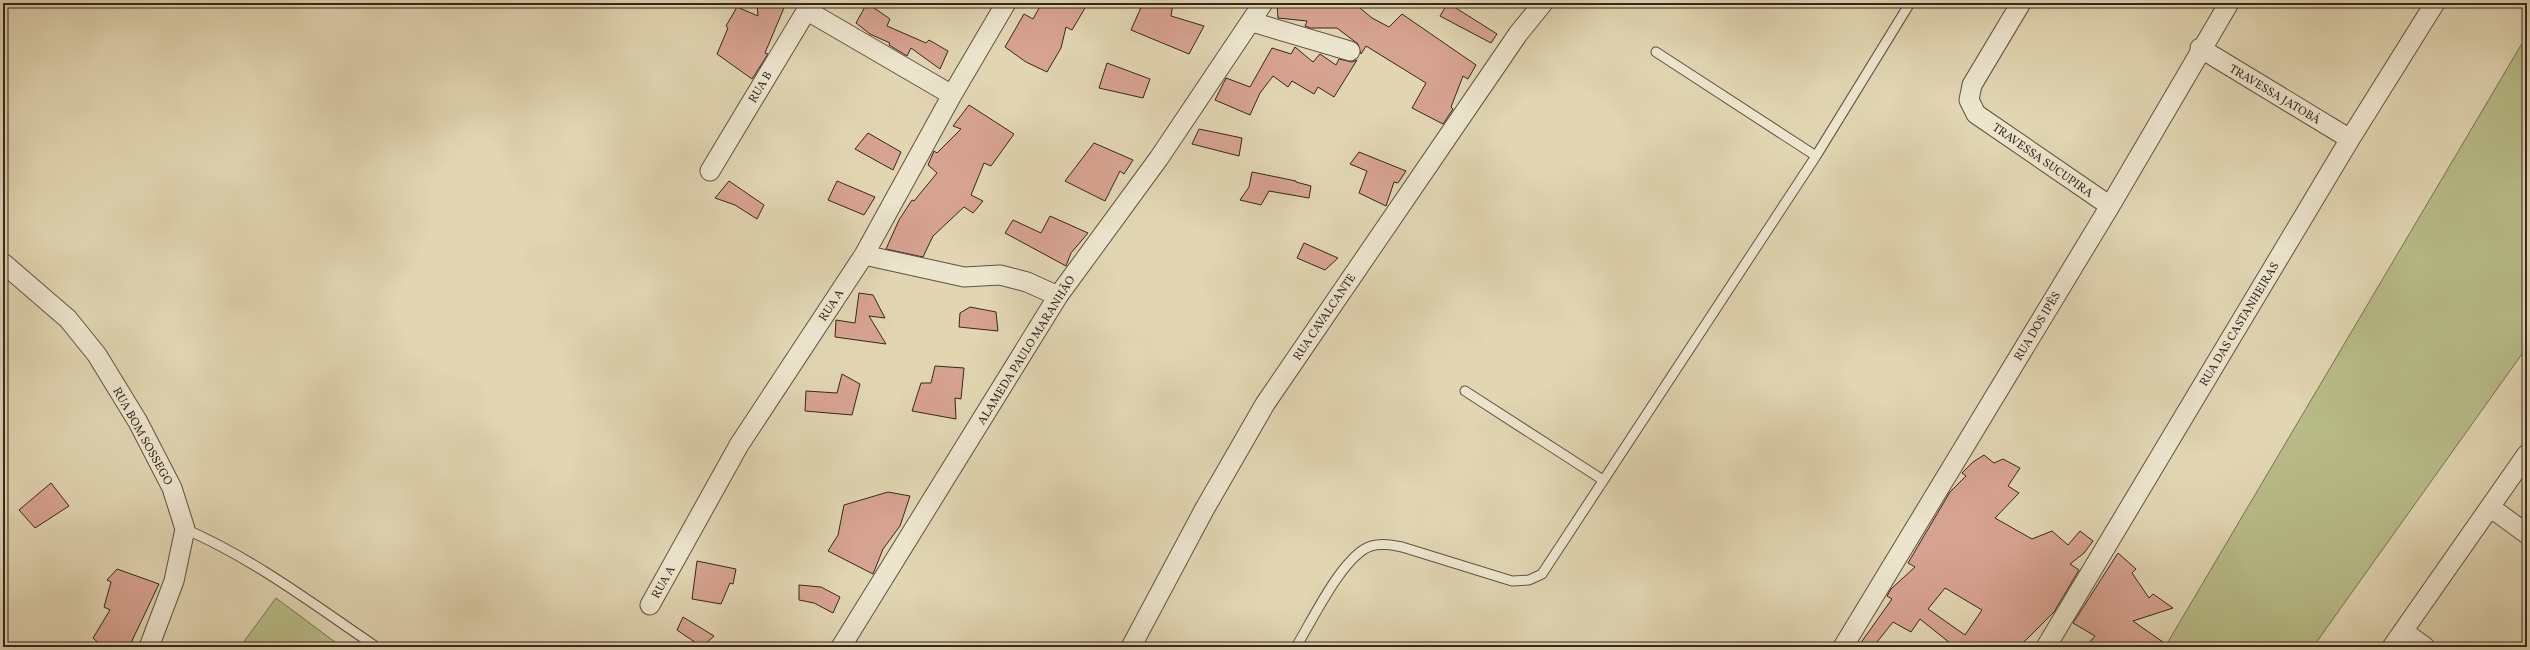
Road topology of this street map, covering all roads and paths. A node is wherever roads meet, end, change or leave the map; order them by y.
1 (1006, 3) edge
2 (1263, 3) edge
3 (1543, 3) edge
4 (1910, 3) edge
5 (2021, 3) edge
6 (2229, 3) edge
7 (2435, 3) edge
8 (808, 7) edge
9 (1252, 22) junction
10 (2200, 48) junction
11 (1350, 51) dead end
12 (1656, 52) dead end
13 (952, 95) junction
14 (2350, 139) junction
15 (1816, 156) junction
16 (710, 171) dead end
17 (2110, 206) junction
18 (864, 255) junction
19 (3, 263) edge
20 (1058, 296) junction
21 (1465, 391) dead end
22 (2527, 454) edge
23 (1603, 480) junction
24 (2490, 507) junction
25 (185, 529) junction
26 (2527, 534) edge
27 (650, 605) dead end
28 (2403, 631) junction
29 (375, 646) dead end
30 (149, 647) edge
31 (841, 647) edge
32 (1131, 647) edge
33 (1296, 647) edge
34 (1843, 647) edge
35 (2046, 647) edge
36 (2392, 647) edge
37 (2425, 647) edge

1 - 13 street, RUA A
2 - 9 street, ALAMEDA PAULO MARANHÃO
3 - 32 street, RUA CAVALCANTE
4 - 15 lane
5 - 17 street, TRAVESSA SUCUPIRA
6 - 10 street, RUA DOS IPÊS
7 - 14 street, RUA DAS CASTANHEIRAS
8 - 13 street
8 - 16 street, RUA B
9 - 11 street
9 - 20 street, ALAMEDA PAULO MARANHÃO
10 - 14 street, TRAVESSA JATOBÁ
10 - 17 street, RUA DOS IPÊS
12 - 15 lane
13 - 18 street, RUA A
14 - 35 street, RUA DAS CASTANHEIRAS
15 - 23 lane
17 - 34 street, RUA DOS IPÊS
18 - 20 street
18 - 27 street, RUA A
19 - 25 street, RUA BOM SOSSEGO
20 - 31 street, ALAMEDA PAULO MARANHÃO
21 - 23 lane
22 - 24 street
23 - 33 lane
24 - 26 street
24 - 28 street
25 - 29 lane
25 - 30 street, RUA BOM SOSSEGO
28 - 36 street
28 - 37 street

